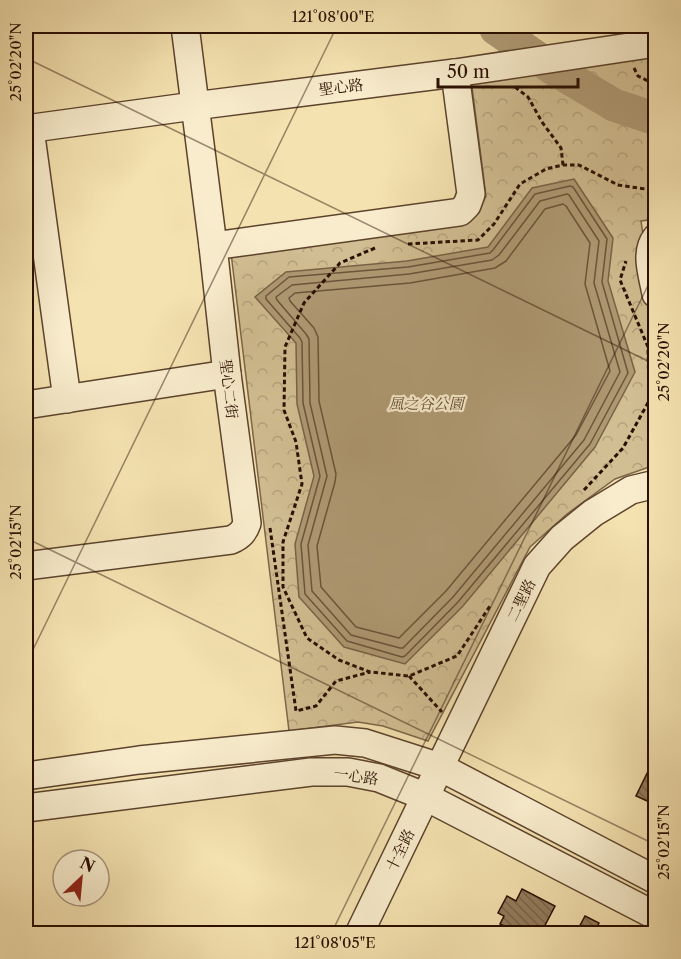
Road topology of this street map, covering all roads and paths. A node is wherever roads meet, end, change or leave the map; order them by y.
1 (185, 26) edge
2 (656, 43) edge
3 (632, 64) dead end
4 (455, 73) junction
5 (500, 75) junction
6 (656, 85) edge
7 (194, 106) junction
8 (28, 129) edge
9 (563, 165) junction
10 (652, 230) edge
11 (404, 244) dead end
12 (213, 246) junction
13 (376, 248) dead end
14 (628, 253) dead end
15 (38, 269) edge
16 (656, 294) edge
17 (227, 374) junction
18 (67, 399) junction
19 (26, 405) edge
20 (656, 484) edge
21 (585, 490) dead end
22 (268, 518) dead end
23 (26, 566) edge
24 (492, 604) dead end
25 (370, 672) junction
26 (409, 676) junction
27 (457, 730) junction
28 (440, 767) junction
29 (26, 776) edge
30 (426, 797) junction
31 (26, 808) edge
32 (656, 880) edge
33 (656, 916) edge
34 (359, 933) edge

1 - 7 street, 聖心二街
2 - 5 street, 聖心路
3 - 6 path
4 - 5 street, 聖心路
4 - 7 street, 聖心路
4 - 12 street
5 - 9 path
7 - 8 street, 聖心路
7 - 12 street, 聖心二街
8 - 15 street
9 - 10 path
9 - 11 path
10 - 16 street
12 - 17 street, 聖心二街
13 - 25 path
14 - 21 path
15 - 18 street
17 - 18 street
17 - 23 street, 聖心二街
18 - 19 street
20 - 27 street, 二聖路
22 - 25 path
24 - 26 path
25 - 26 path
26 - 27 path
27 - 28 street, 二聖路
28 - 29 street, 一心路
28 - 30 street, 十全路
28 - 32 street, 一心路
30 - 31 street, 一心路
30 - 33 street, 一心路
30 - 34 street, 十全路

